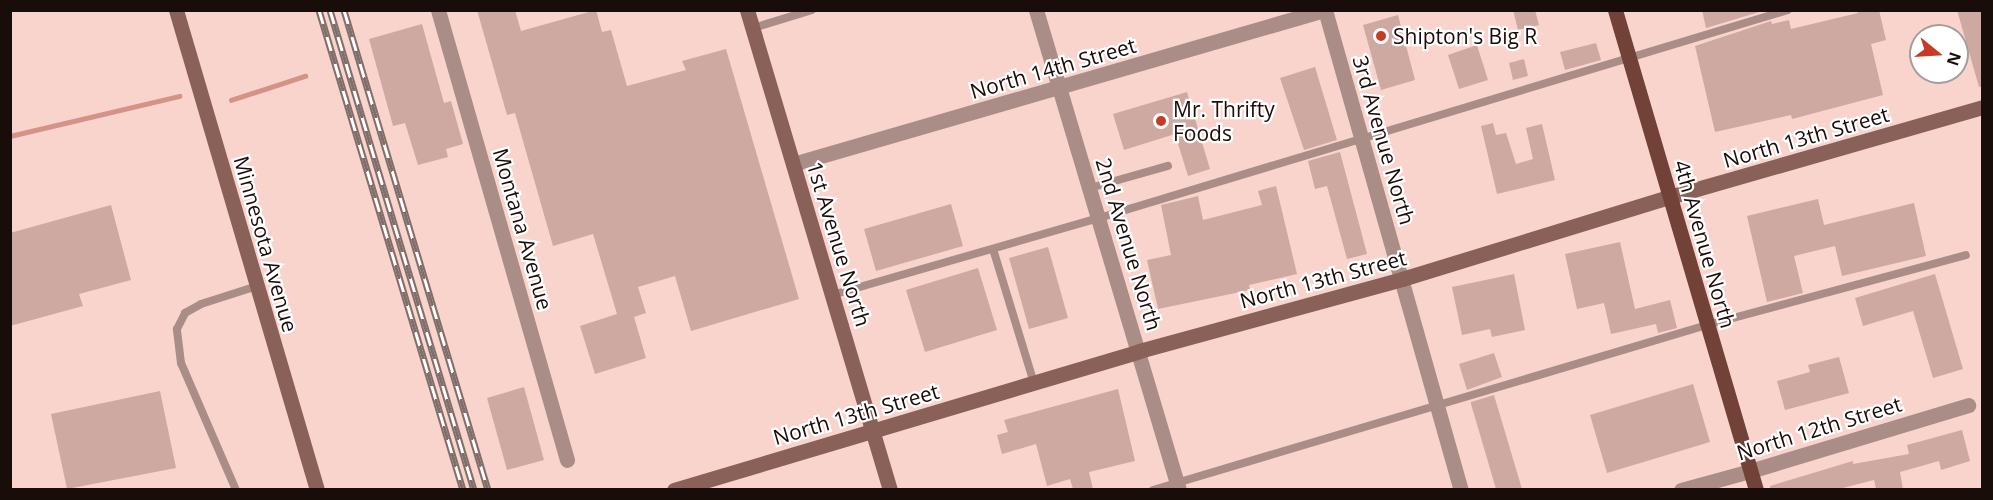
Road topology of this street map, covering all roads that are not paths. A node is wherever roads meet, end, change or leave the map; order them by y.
1 (176, 10) edge
2 (438, 10) edge
3 (747, 10) edge
4 (812, 10) edge
5 (1036, 10) edge
6 (1324, 10) edge
7 (1615, 10) edge
8 (1788, 10) edge
9 (753, 28) junction
10 (1630, 60) junction
11 (1059, 88) junction
12 (1983, 107) edge
13 (1362, 138) junction
14 (793, 164) junction
15 (1168, 166) dead end
16 (1090, 188) junction
17 (1669, 197) junction
18 (1099, 218) junction
19 (993, 249) junction
20 (1966, 255) dead end
21 (1402, 279) junction
22 (257, 286) junction
23 (832, 295) junction
24 (1707, 325) junction
25 (1139, 351) junction
26 (1034, 383) junction
27 (1968, 405) dead end
28 (1438, 407) junction
29 (873, 432) junction
30 (567, 460) dead end
31 (1750, 471) junction
32 (1178, 486) edge
33 (236, 489) edge
34 (317, 489) edge
35 (674, 489) edge
36 (890, 489) edge
37 (1153, 489) edge
38 (1461, 489) edge
39 (1681, 489) edge
40 (1756, 489) edge

1 - 22 street, Minnesota Avenue
2 - 30 street, Montana Avenue
3 - 9 street, 1st Avenue North
4 - 9 lane
5 - 11 street, 2nd Avenue North
6 - 11 street, North 14th Street
6 - 13 street, 3rd Avenue North
7 - 10 main road, 4th Avenue North
8 - 10 lane
9 - 14 street, 1st Avenue North
10 - 13 lane
10 - 17 main road, 4th Avenue North
11 - 14 street, North 14th Street
11 - 16 street, 2nd Avenue North
12 - 17 street, North 13th Street
13 - 18 lane
13 - 21 street, 3rd Avenue North
14 - 23 street, 1st Avenue North
15 - 16 lane
16 - 18 street, 2nd Avenue North
17 - 21 street, North 13th Street
17 - 24 main road, 4th Avenue North
18 - 19 lane
18 - 25 street, 2nd Avenue North
19 - 23 lane
19 - 26 lane
20 - 24 lane
21 - 25 street, North 13th Street
21 - 28 street, 3rd Avenue North
22 - 33 lane
22 - 34 street, Minnesota Avenue
23 - 29 street, 1st Avenue North
24 - 28 lane
24 - 31 main road, 4th Avenue North
25 - 26 street, North 13th Street
25 - 32 street, 2nd Avenue North
26 - 29 street, North 13th Street
27 - 31 street, North 12th Street
28 - 32 lane
28 - 38 street, 3rd Avenue North
29 - 35 street, North 13th Street
29 - 36 street, 1st Avenue North
31 - 39 street, North 12th Street
31 - 40 main road, 4th Avenue North
32 - 37 lane

